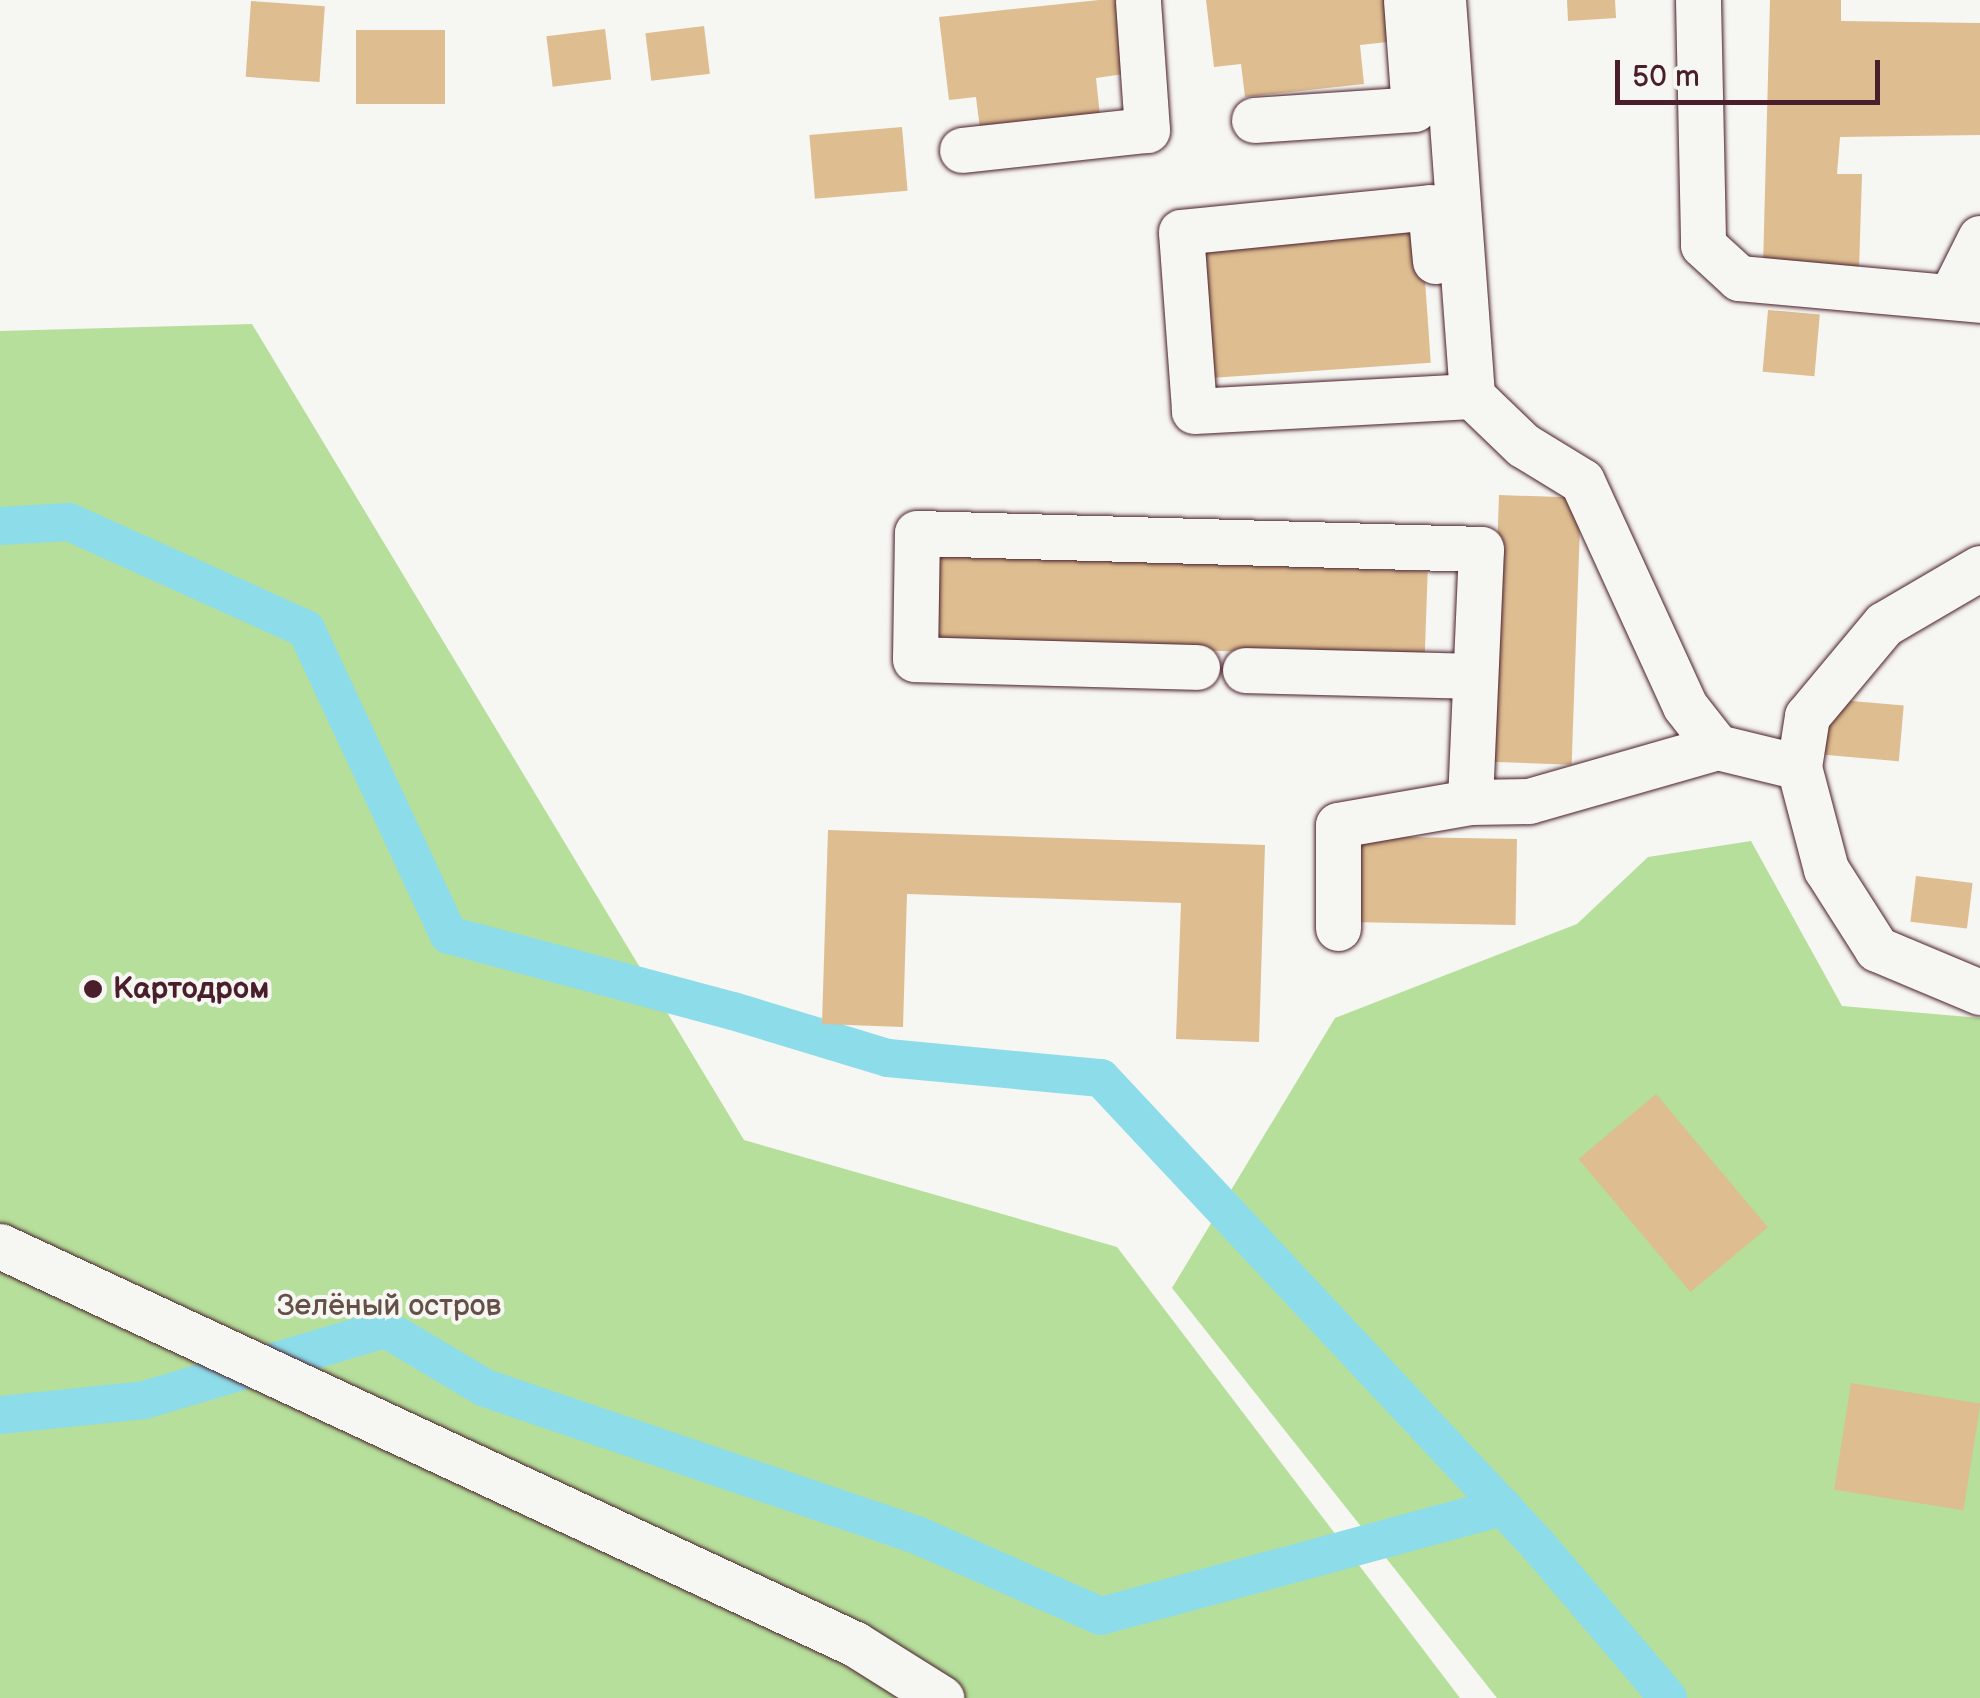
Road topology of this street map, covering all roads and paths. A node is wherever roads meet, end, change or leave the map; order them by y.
1 (1138, 0) edge
2 (1406, 0) edge
3 (1442, 0) edge
4 (1698, 0) edge
5 (1254, 120) dead end
6 (962, 150) dead end
7 (1980, 238) edge
8 (1966, 298) edge
9 (1459, 397) junction
10 (1980, 568) edge
11 (1197, 667) dead end
12 (1245, 670) dead end
13 (1475, 676) junction
14 (1717, 748) junction
15 (1799, 767) junction
16 (1470, 802) junction
17 (1338, 928) dead end
18 (1980, 992) edge
19 (0, 1246) edge
20 (941, 1698) edge

1 - 6 street
2 - 5 street
3 - 9 street
4 - 8 street
7 - 8 street
9 - 9 street
9 - 14 street
10 - 15 street
11 - 13 street
12 - 13 street
13 - 16 street
14 - 15 street
14 - 16 street
15 - 18 street
16 - 17 street
19 - 20 street

